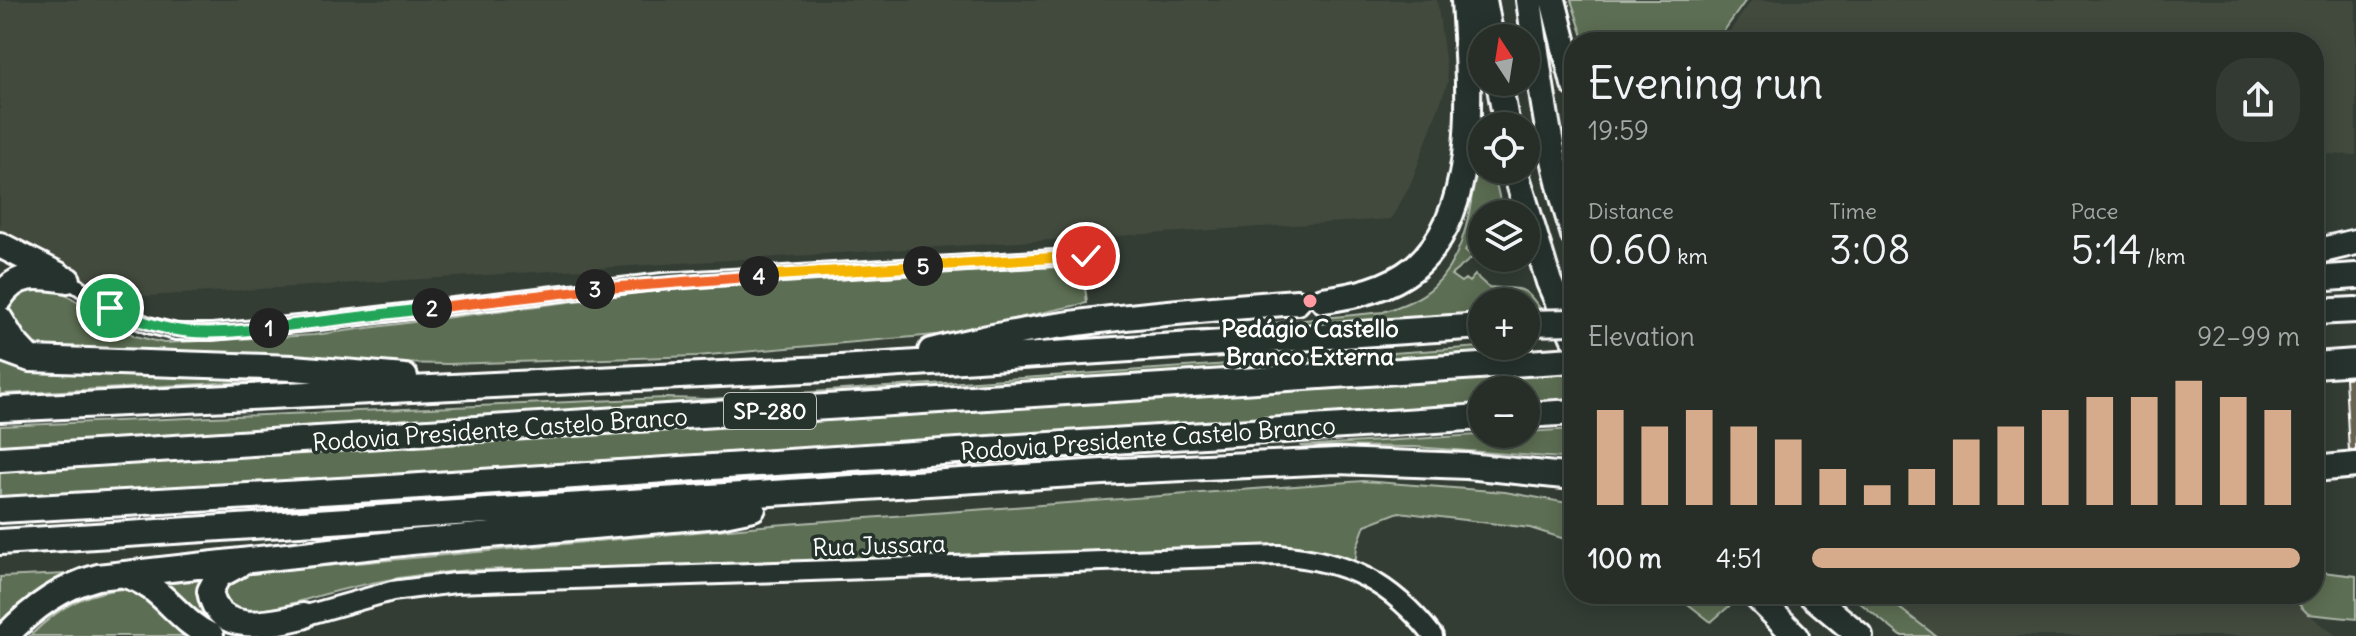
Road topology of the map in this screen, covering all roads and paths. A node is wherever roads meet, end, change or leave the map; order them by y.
1 (1464, 0) edge
2 (1484, 0) edge
3 (1529, 0) edge
4 (1553, 0) edge
5 (1488, 24) edge
6 (1564, 44) edge
7 (1519, 184) edge
8 (1564, 201) edge
9 (2356, 242) edge
10 (0, 245) edge
11 (2324, 250) edge
12 (1086, 256) dead end
13 (2356, 276) edge
14 (2324, 278) edge
15 (68, 280) junction
16 (0, 298) edge
17 (1323, 300) dead end
18 (1297, 302) dead end
19 (2356, 310) edge
20 (2324, 312) edge
21 (1564, 316) edge
22 (0, 319) edge
23 (1564, 322) edge
24 (1540, 323) edge
25 (1468, 327) edge
26 (11, 349) edge
27 (1564, 360) edge
28 (2356, 362) edge
29 (895, 364) junction
30 (2324, 364) edge
31 (515, 386) junction
32 (0, 409) edge
33 (1564, 413) edge
34 (1540, 414) edge
35 (1468, 418) edge
36 (0, 459) edge
37 (2356, 465) edge
38 (2324, 468) edge
39 (1564, 476) edge
40 (813, 491) junction
41 (0, 510) edge
42 (360, 521) junction
43 (0, 524) edge
44 (0, 542) edge
45 (248, 562) junction
46 (122, 574) junction
47 (82, 582) junction
48 (1764, 604) edge
49 (1822, 604) edge
50 (303, 616) junction
51 (6, 636) edge
52 (22, 636) edge
53 (211, 636) edge
54 (261, 636) edge
55 (1433, 636) edge
56 (1796, 636) edge
57 (1860, 636) edge

1 - 17 highway
2 - 5 highway
3 - 8 highway
4 - 6 highway
7 - 21 highway
9 - 11 highway
10 - 15 highway
12 - 15 street
13 - 14 highway
15 - 16 highway
18 - 29 highway
19 - 20 highway
22 - 26 highway
23 - 24 highway, bridge
25 - 29 highway
26 - 31 highway
27 - 36 highway, Rodovia Presidente Castelo Branco / SP-280
28 - 30 highway
29 - 31 highway
31 - 32 highway
33 - 34 highway
35 - 41 highway, Rodovia Presidente Castelo Branco / SP-280
37 - 38 highway
39 - 40 highway
40 - 42 highway
40 - 45 highway
42 - 43 highway
42 - 44 highway
45 - 46 highway
45 - 50 highway
46 - 47 highway
46 - 53 highway
47 - 51 highway
47 - 52 highway
48 - 56 highway
49 - 57 highway
50 - 54 highway
50 - 55 main road, Rua Jussara

